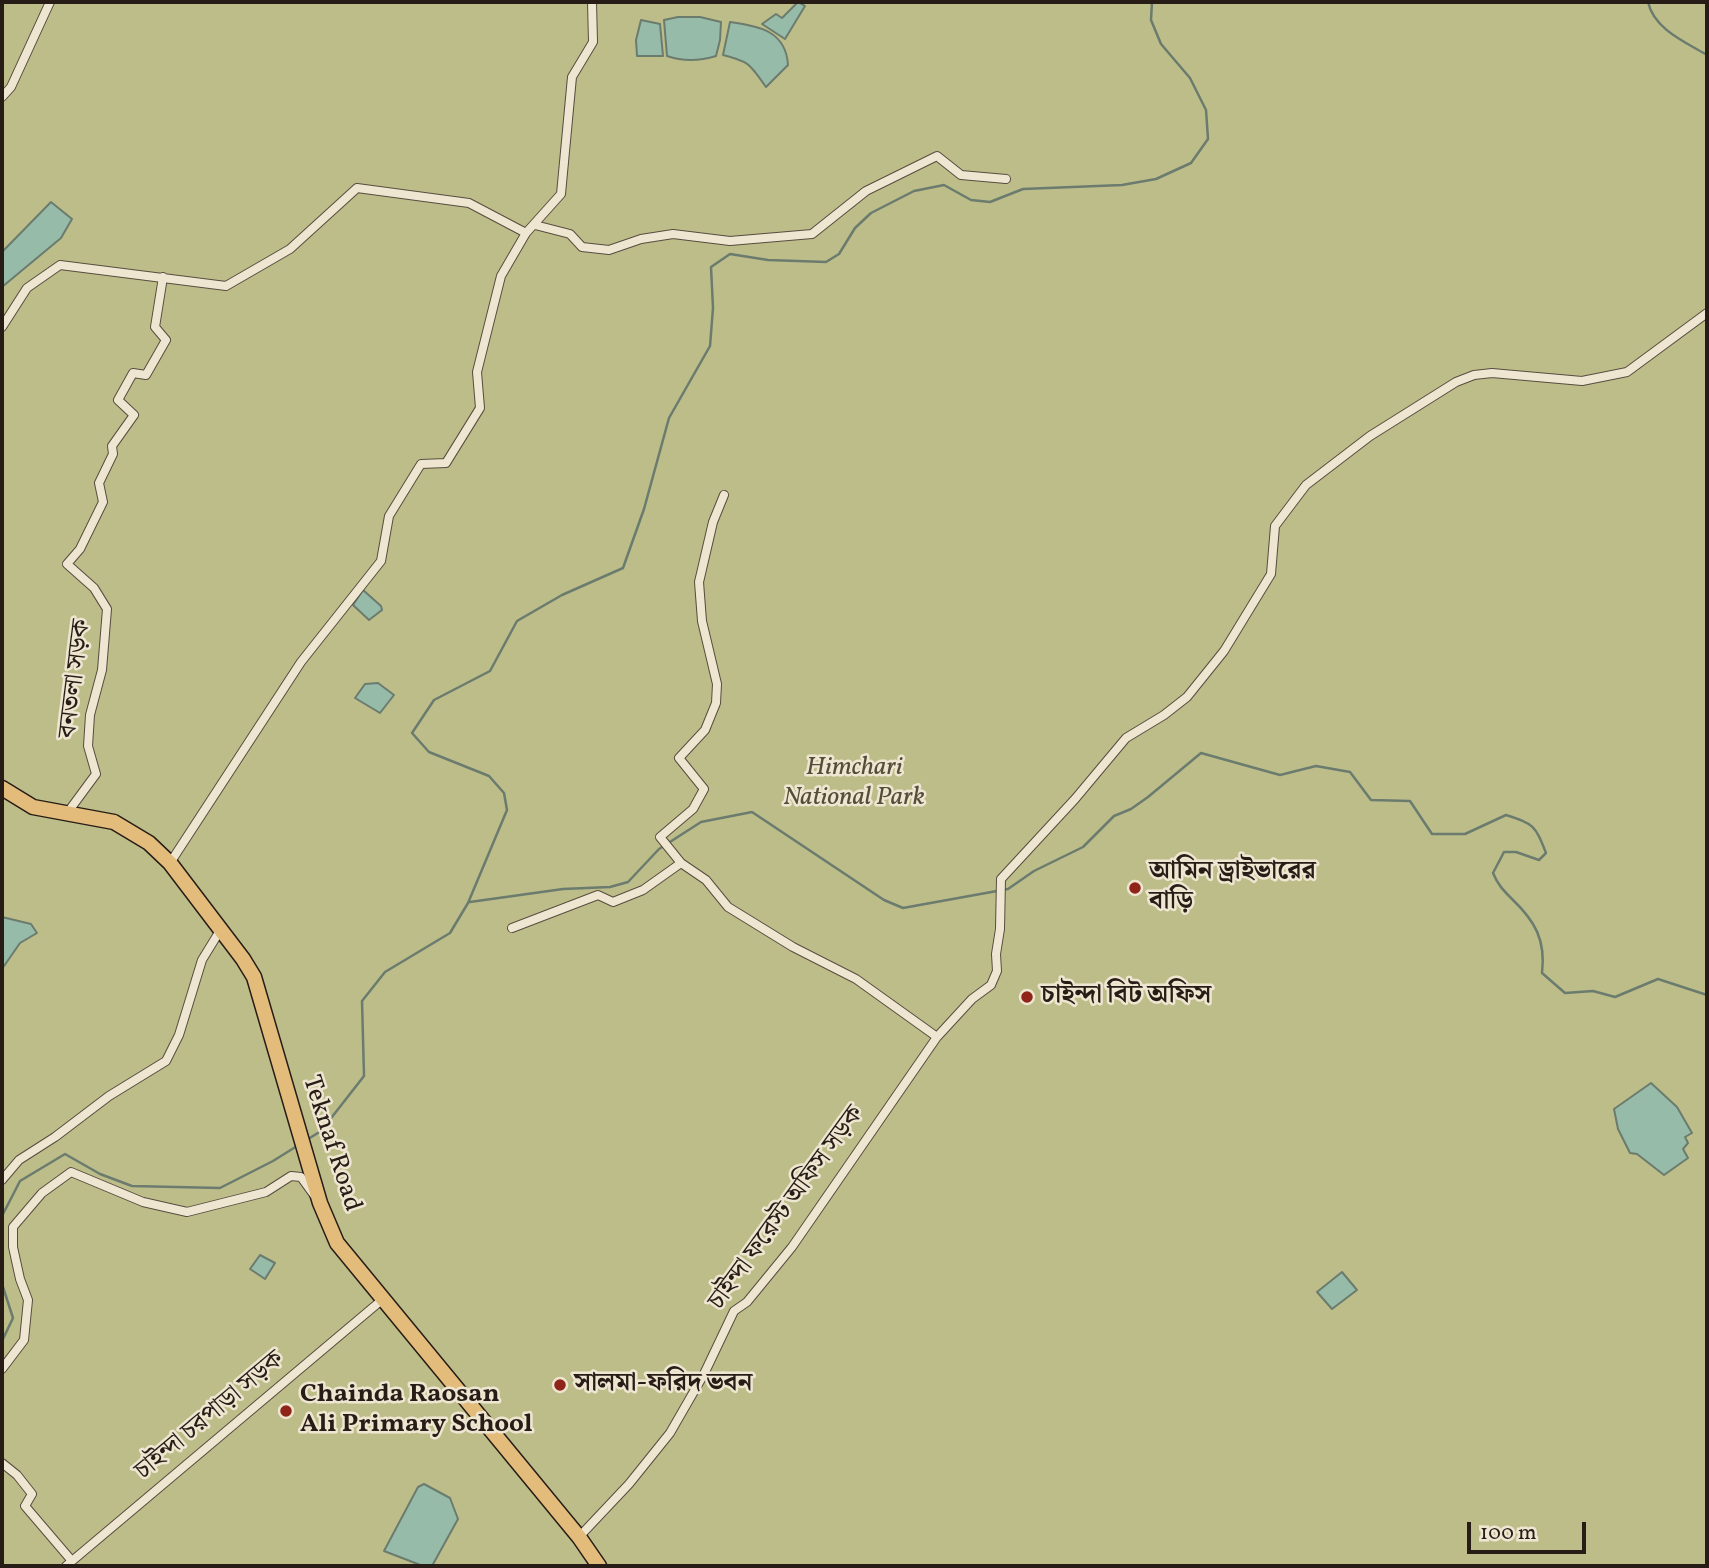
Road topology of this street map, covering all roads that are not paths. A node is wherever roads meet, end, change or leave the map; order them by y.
1 (50, 2) edge
2 (592, 2) edge
3 (2, 97) edge
4 (1006, 179) dead end
5 (535, 225) junction
6 (526, 233) junction
7 (163, 277) junction
8 (1707, 313) edge
9 (2, 327) edge
10 (724, 495) dead end
11 (2, 788) edge
12 (68, 812) junction
13 (170, 863) junction
14 (681, 863) junction
15 (512, 928) dead end
16 (221, 929) junction
17 (937, 1037) junction
18 (2, 1180) edge
19 (320, 1203) junction
20 (383, 1299) junction
21 (2, 1369) edge
22 (2, 1463) edge
23 (579, 1537) junction
24 (69, 1564) edge
25 (599, 1566) edge

1 - 3 street
2 - 5 street
4 - 5 street
5 - 6 street
6 - 7 street
6 - 13 street
7 - 9 street
7 - 12 street, বনতলা সড়ক
8 - 17 street, চাইন্দা ফরেস্ট অফিস সড়ক
10 - 14 street
11 - 12 highway, Teknaf Road
12 - 13 highway, Teknaf Road
13 - 16 highway, Teknaf Road
14 - 15 street
14 - 17 street
16 - 18 street
16 - 19 highway, Teknaf Road
17 - 23 street, চাইন্দা ফরেস্ট অফিস সড়ক
19 - 20 highway, Teknaf Road
19 - 21 street
20 - 23 highway, Teknaf Road
20 - 24 street, চাইন্দা চরপাড়া সড়ক
22 - 24 street
23 - 25 highway, Teknaf Road

